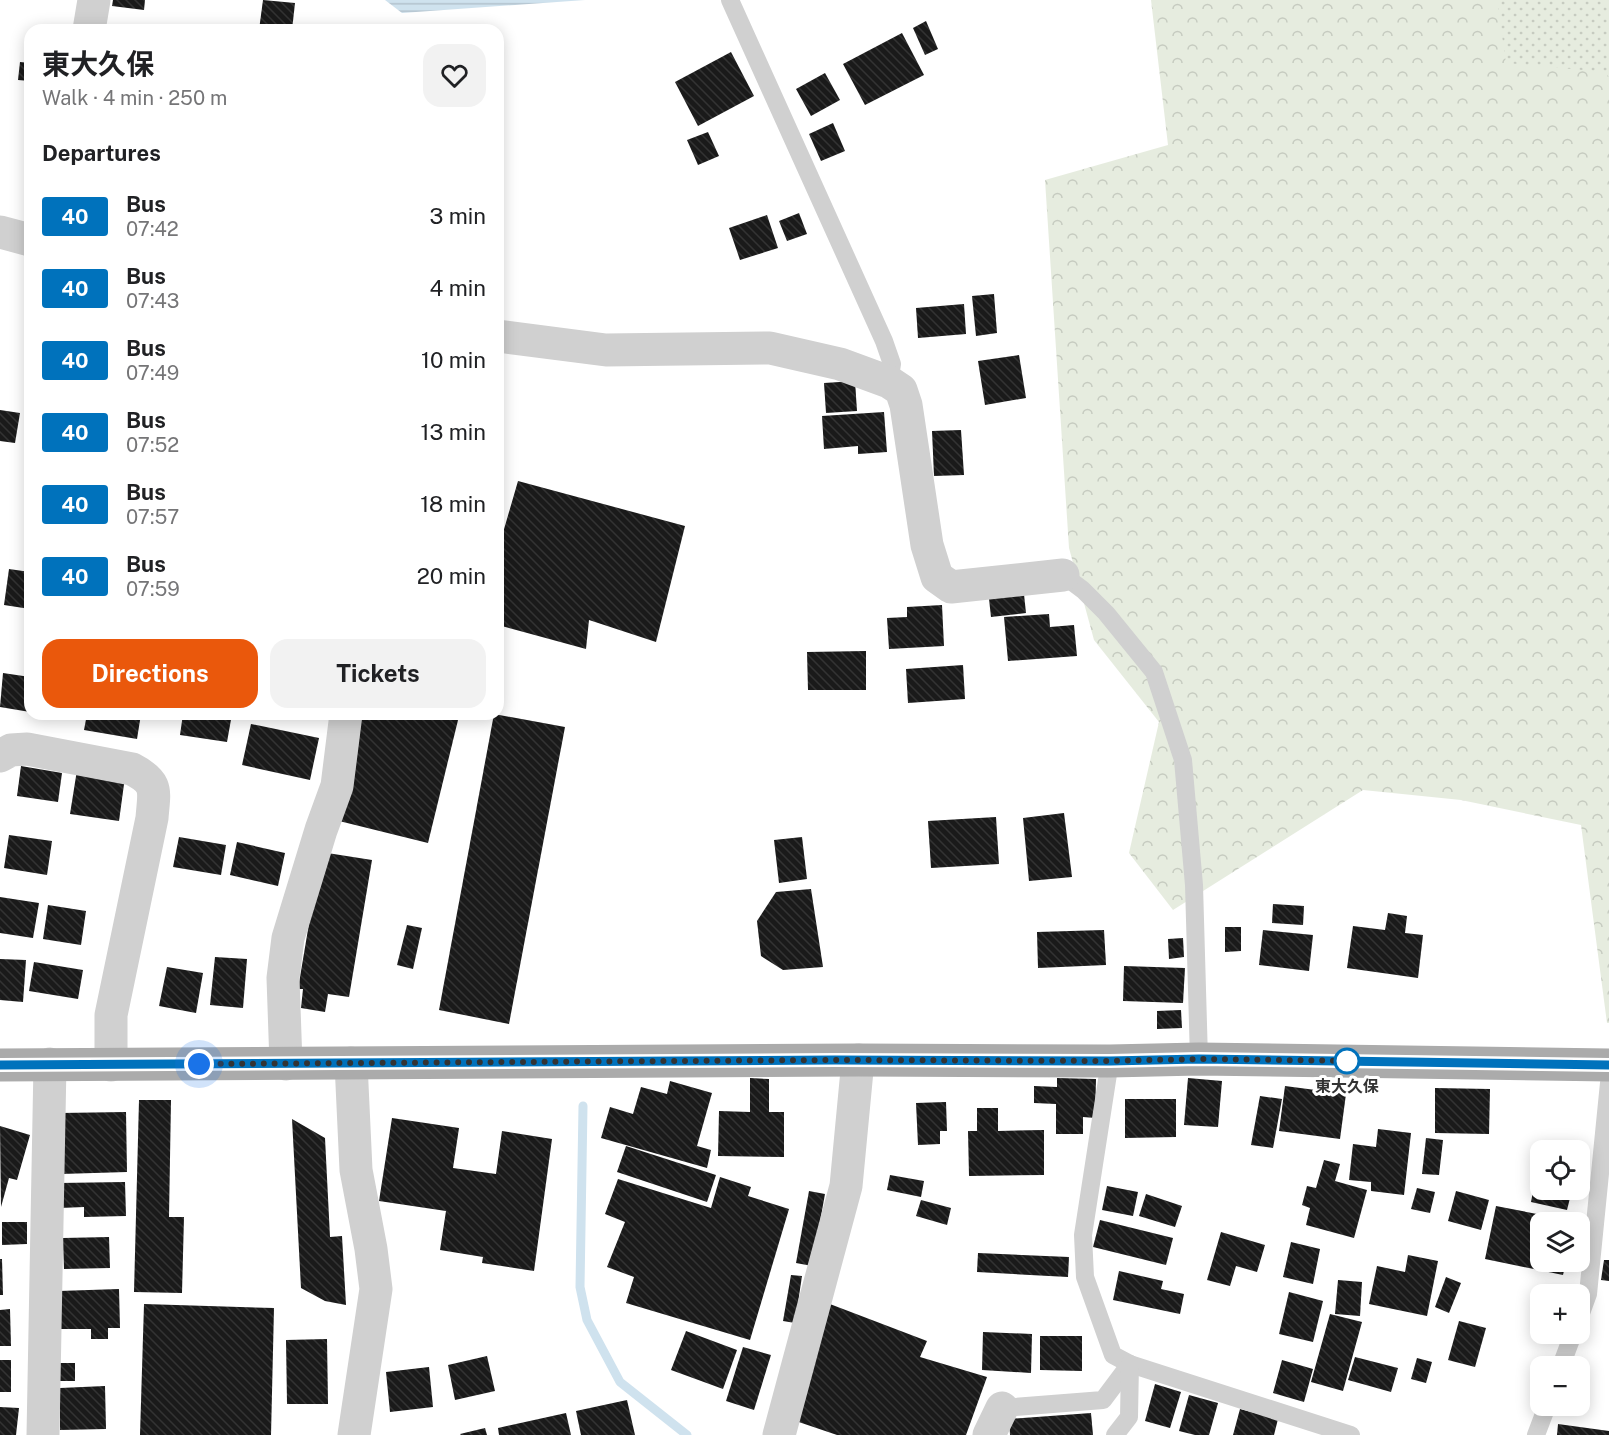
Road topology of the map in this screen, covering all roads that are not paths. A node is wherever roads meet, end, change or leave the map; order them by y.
1 (94, 0) edge
2 (730, 0) edge
3 (90, 24) edge
4 (0, 232) edge
5 (24, 238) edge
6 (504, 337) edge
7 (889, 382) junction
8 (1063, 574) joint
9 (345, 720) edge
10 (0, 756) edge
11 (1199, 1059) junction
12 (858, 1060) junction
13 (1110, 1061) junction
14 (351, 1063) junction
15 (50, 1064) junction
16 (286, 1064) junction
17 (0, 1065) edge
18 (111, 1065) junction
19 (1609, 1065) edge
20 (1609, 1083) edge
21 (1589, 1284) edge
22 (1130, 1364) junction
23 (1543, 1416) edge
24 (995, 1422) edge
25 (43, 1435) edge
26 (354, 1435) edge
27 (779, 1435) edge
28 (1115, 1435) edge
29 (1351, 1435) edge
30 (1536, 1435) edge

1 - 3 street
2 - 7 lane
4 - 5 street
6 - 7 street
7 - 8 street
8 - 11 lane
9 - 16 street
10 - 18 street
11 - 13 main road
11 - 19 main road
12 - 13 main road
12 - 14 main road
12 - 27 street
13 - 22 lane
14 - 16 main road
14 - 26 street
15 - 17 main road
15 - 18 main road
15 - 25 street
16 - 18 main road
20 - 21 lane
22 - 24 lane
22 - 28 lane
22 - 29 lane
23 - 30 lane

